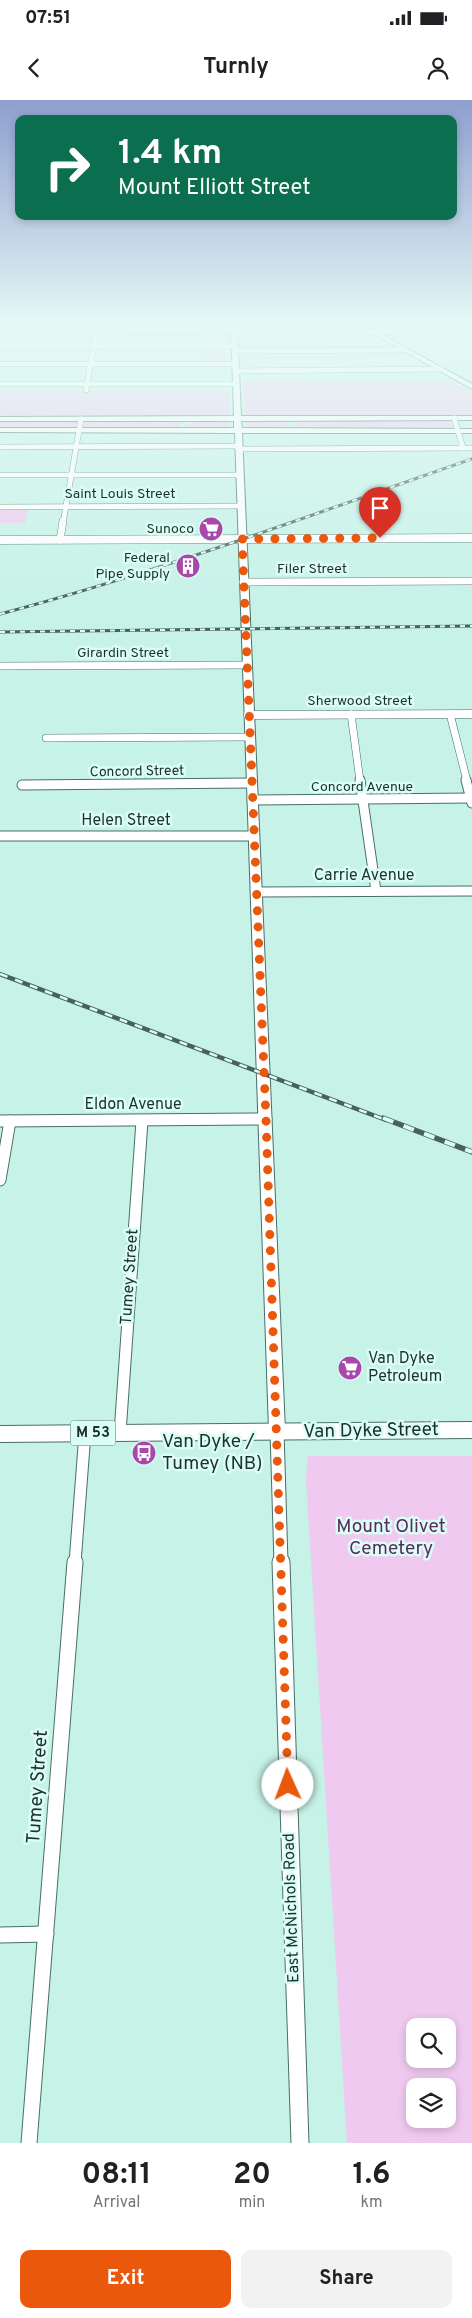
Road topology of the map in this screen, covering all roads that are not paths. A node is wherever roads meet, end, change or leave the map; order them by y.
1 (81, 420) edge
2 (196, 420) edge
3 (237, 420) edge
4 (282, 420) edge
5 (455, 420) edge
6 (0, 430) edge
7 (79, 430) junction
8 (237, 430) junction
9 (196, 431) junction
10 (282, 431) junction
11 (458, 431) junction
12 (472, 431) edge
13 (76, 446) junction
14 (0, 447) edge
15 (238, 448) junction
16 (463, 448) junction
17 (472, 448) edge
18 (71, 475) junction
19 (239, 475) junction
20 (0, 476) edge
21 (66, 506) junction
22 (241, 506) junction
23 (0, 507) edge
24 (472, 538) edge
25 (242, 539) junction
26 (0, 540) edge
27 (60, 540) junction
28 (472, 581) edge
29 (243, 582) junction
30 (246, 665) junction
31 (0, 666) edge
32 (351, 714) junction
33 (450, 714) junction
34 (472, 714) edge
35 (248, 715) junction
36 (249, 737) junction
37 (46, 738) dead end
38 (251, 783) junction
39 (22, 785) dead end
40 (363, 799) junction
41 (252, 800) junction
42 (472, 800) edge
43 (0, 836) edge
44 (253, 836) junction
45 (472, 890) edge
46 (376, 891) junction
47 (256, 892) junction
48 (266, 1119) junction
49 (5, 1121) edge
50 (142, 1121) junction
51 (0, 1180) edge
52 (472, 1430) edge
53 (277, 1431) junction
54 (85, 1433) junction
55 (120, 1433) junction
56 (0, 1434) edge
57 (46, 1934) junction
58 (0, 1935) edge
59 (29, 2143) edge
60 (300, 2143) edge

1 - 7 street
2 - 9 main road
3 - 8 main road, East McNichols Road
4 - 10 main road
5 - 11 street
6 - 7 main road
7 - 9 main road
7 - 13 street
8 - 9 main road
8 - 10 main road
8 - 15 main road, East McNichols Road
10 - 11 main road
11 - 12 main road
11 - 16 street
13 - 14 street
13 - 15 street
13 - 18 street
15 - 16 street
15 - 19 main road, East McNichols Road
16 - 17 street
18 - 19 street
18 - 20 street
18 - 21 street
19 - 22 main road, East McNichols Road
21 - 22 street, Saint Louis Street
21 - 23 street, Saint Louis Street
21 - 27 street
22 - 25 main road, East McNichols Road
24 - 25 street
25 - 27 street
25 - 29 main road, East McNichols Road
26 - 27 street
28 - 29 street, Filer Street
29 - 30 main road, East McNichols Road
30 - 31 street, Girardin Street
30 - 35 main road, East McNichols Road
32 - 33 street, Sherwood Street
32 - 35 street, Sherwood Street
32 - 40 street
33 - 34 street, Sherwood Street
33 - 42 street
35 - 36 main road, East McNichols Road
36 - 37 street
36 - 38 main road, East McNichols Road
38 - 39 street, Concord Street
38 - 41 main road, East McNichols Road
40 - 41 street, Concord Avenue
40 - 42 street, Concord Avenue
40 - 46 street
41 - 44 main road, East McNichols Road
43 - 44 street, Helen Street
44 - 47 main road, East McNichols Road
45 - 46 street, Carrie Avenue
46 - 47 street, Carrie Avenue
47 - 48 main road, East McNichols Road
48 - 50 street, Eldon Avenue
48 - 53 main road, East McNichols Road
49 - 50 street, Eldon Avenue
49 - 51 street
50 - 55 street, Tumey Street
52 - 53 main road, Van Dyke Street / M 53
53 - 55 main road, Van Dyke Street / M 53
53 - 60 street, East McNichols Road
54 - 55 main road, Van Dyke Street / M 53
54 - 56 main road, Van Dyke Street / M 53
54 - 57 street, Tumey Street
57 - 58 street
57 - 59 street, Tumey Street

